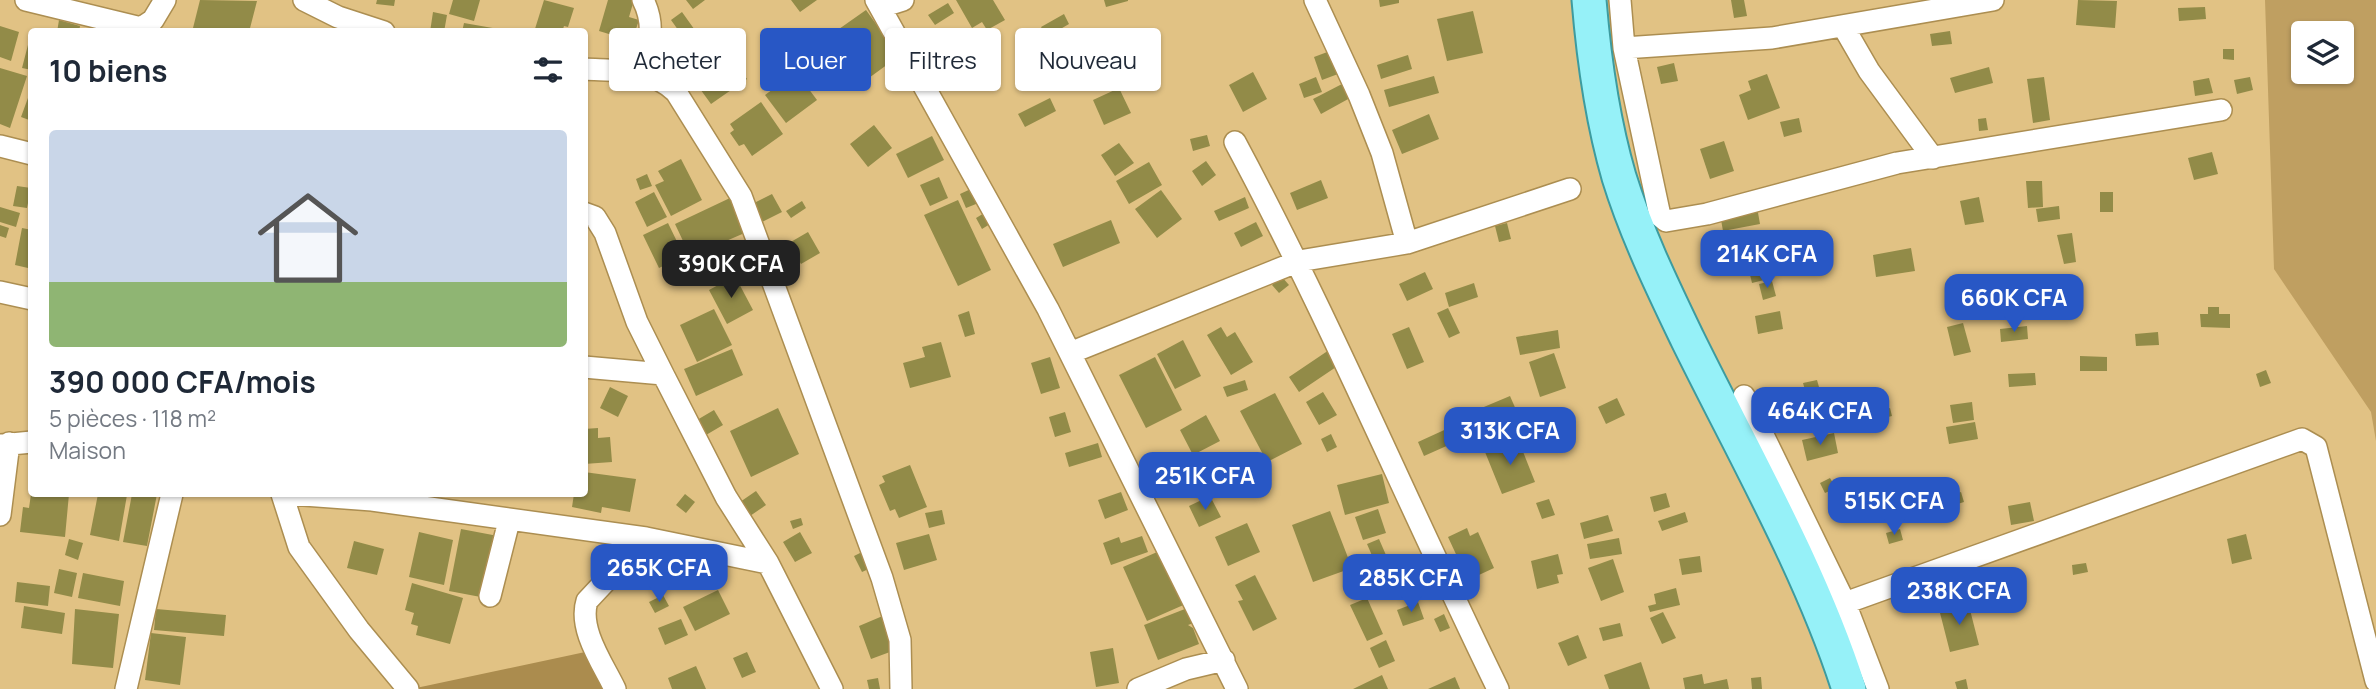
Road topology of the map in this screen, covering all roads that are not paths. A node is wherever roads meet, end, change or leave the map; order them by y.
1 (26, 0) edge
2 (165, 0) edge
3 (304, 0) edge
4 (643, 0) edge
5 (902, 0) edge
6 (1315, 0) edge
7 (1589, 0) edge
8 (1620, 0) edge
9 (1993, 0) edge
10 (878, 4) edge
11 (337, 24) edge
12 (1843, 26) junction
13 (137, 28) edge
14 (142, 28) edge
15 (360, 28) edge
16 (651, 28) edge
17 (1624, 48) junction
18 (588, 69) edge
19 (609, 71) edge
20 (676, 91) edge
21 (2221, 110) dead end
22 (1236, 142) dead end
23 (0, 146) edge
24 (28, 153) edge
25 (1933, 158) junction
26 (1570, 189) dead end
27 (588, 214) edge
28 (1407, 243) junction
29 (1299, 261) junction
30 (0, 292) edge
31 (28, 298) edge
32 (1070, 353) junction
33 (588, 367) edge
34 (663, 374) junction
35 (1744, 396) dead end
36 (28, 442) edge
37 (4, 444) edge
38 (171, 497) edge
39 (283, 497) edge
40 (331, 497) edge
41 (0, 515) edge
42 (509, 522) junction
43 (646, 538) junction
44 (768, 563) junction
45 (489, 596) dead end
46 (1845, 603) junction
47 (1224, 660) junction
48 (2376, 681) edge
49 (126, 689) edge
50 (408, 689) edge
51 (615, 689) edge
52 (832, 689) edge
53 (901, 689) edge
54 (1139, 689) edge
55 (1237, 689) edge
56 (1498, 689) edge
57 (1849, 689) edge
58 (1878, 689) edge

1 - 13 street
2 - 14 street
3 - 11 street
4 - 16 street
5 - 10 street
6 - 28 street
7 - 57 main road
8 - 17 street
9 - 12 street
10 - 32 street
11 - 15 street
12 - 17 street
12 - 25 street
17 - 25 street
18 - 19 street
20 - 53 street
21 - 25 street
22 - 29 street
23 - 24 street
26 - 28 street
27 - 34 street
28 - 29 street
29 - 32 street
29 - 56 street
30 - 31 street
32 - 47 street
33 - 34 street
34 - 44 street
35 - 46 street
36 - 37 street
37 - 41 street
38 - 49 street
39 - 50 street
40 - 42 street
42 - 43 street
42 - 45 street
43 - 44 street
43 - 51 street
44 - 52 street
46 - 48 street
46 - 58 street
47 - 54 street
47 - 55 street

